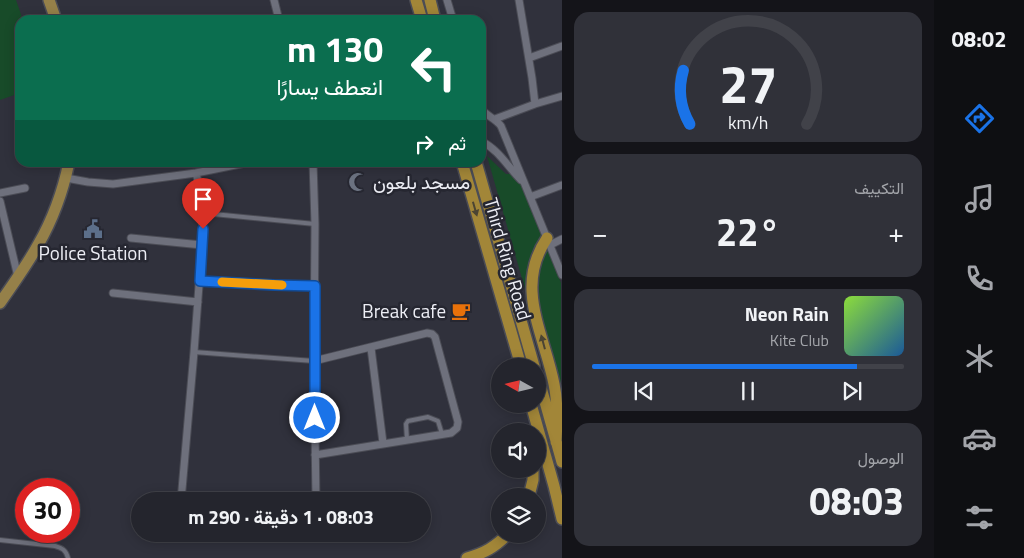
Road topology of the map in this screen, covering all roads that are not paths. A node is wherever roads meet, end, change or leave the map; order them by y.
1 (49, 0) edge
2 (274, 0) edge
3 (416, 0) edge
4 (430, 0) edge
5 (447, 0) edge
6 (519, 0) edge
7 (54, 15) edge
8 (278, 15) edge
9 (420, 15) edge
10 (434, 15) edge
11 (452, 15) edge
12 (562, 46) edge
13 (529, 58) junction
14 (562, 96) edge
15 (535, 104) junction
16 (486, 114) edge
17 (495, 119) junction
18 (486, 144) edge
19 (68, 167) edge
20 (225, 167) edge
21 (313, 167) edge
22 (463, 167) edge
23 (477, 167) edge
24 (196, 173) junction
25 (66, 178) junction
26 (525, 184) junction
27 (562, 185) edge
28 (25, 188) dead end
29 (0, 193) edge
30 (530, 197) junction
31 (0, 201) edge
32 (203, 213) junction
33 (315, 224) junction
34 (131, 238) dead end
35 (562, 239) edge
36 (548, 242) junction
37 (202, 245) junction
38 (562, 275) edge
39 (18, 277) junction
40 (200, 281) junction
41 (315, 286) junction
42 (113, 292) dead end
43 (0, 302) edge
44 (198, 302) junction
45 (371, 348) junction
46 (194, 352) junction
47 (519, 358) edge
48 (532, 358) edge
49 (314, 361) junction
50 (546, 406) edge
51 (534, 413) edge
52 (442, 434) junction
53 (407, 440) junction
54 (556, 442) junction
55 (383, 444) junction
56 (315, 455) junction
57 (562, 462) edge
58 (182, 492) edge
59 (316, 492) edge
60 (562, 519) edge
61 (0, 540) edge
62 (497, 543) edge
63 (68, 558) edge
64 (467, 558) edge

1 - 7 main road
2 - 8 street
3 - 9 highway
4 - 10 highway
5 - 11 street
6 - 13 street
12 - 13 street
13 - 15 street
14 - 15 street
15 - 17 street
16 - 17 street
17 - 26 street
18 - 26 street
19 - 25 main road
20 - 24 street
21 - 33 street
22 -> 47 highway, Third Ring Road
23 - 48 highway, Third Ring Road
24 - 25 street
24 - 32 street
25 - 39 main road
26 - 30 street
27 - 30 street
28 - 29 street
30 - 36 street
31 - 39 street
32 - 33 lane
32 - 37 street
33 - 41 street
34 - 37 street
35 - 36 street
36 - 38 street
54 -> 36 highway
37 - 40 street
39 - 43 main road
40 - 41 lane
40 - 44 street
41 - 49 street
42 - 44 street
44 - 46 street
45 - 49 street
45 - 52 street
45 - 55 street
46 - 49 lane
46 - 58 street
49 - 56 street
50 - 54 highway
51 - 60 highway
52 - 53 street
52 - 53 lane
53 - 55 street
54 - 57 highway
55 - 56 street
56 - 59 street
61 - 63 lane
62 - 64 highway

